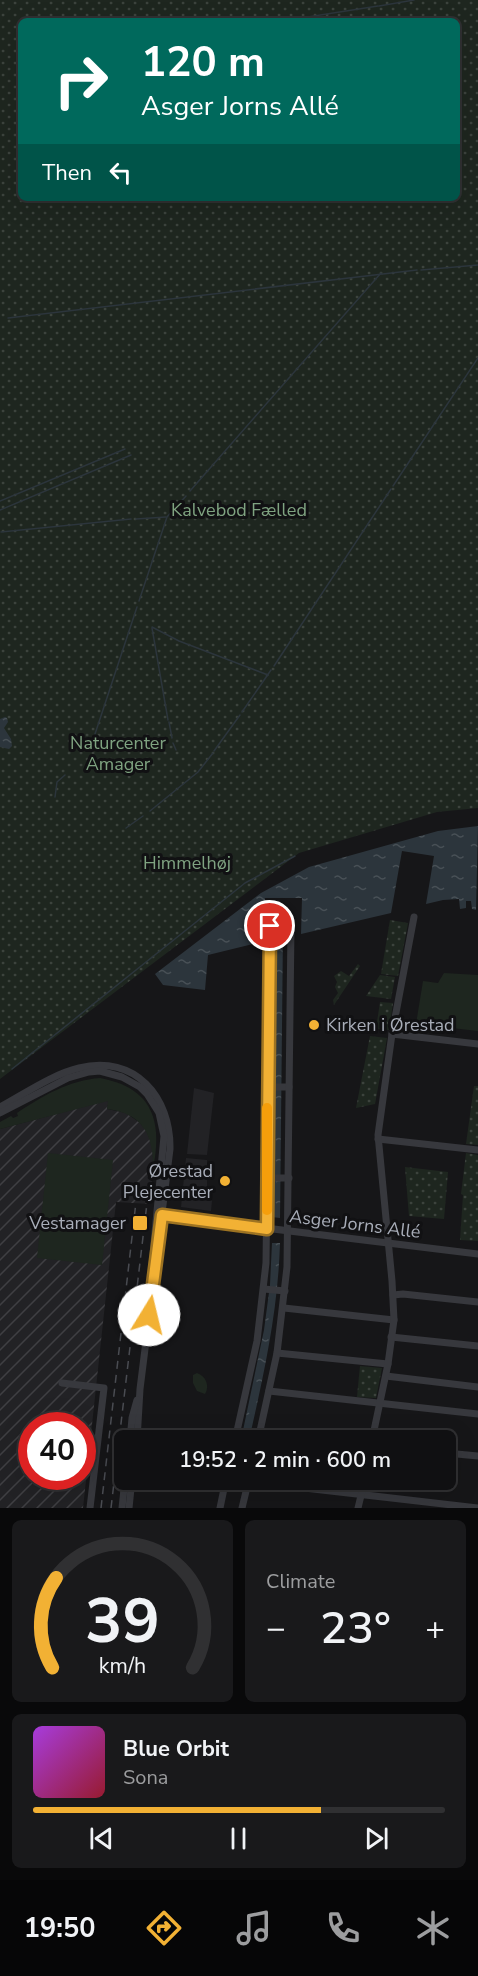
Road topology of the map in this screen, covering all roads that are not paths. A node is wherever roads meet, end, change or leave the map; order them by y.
1 (414, 917) dead end
2 (392, 1034) junction
3 (478, 1044) edge
4 (269, 1087) junction
5 (286, 1087) junction
6 (0, 1107) edge
7 (0, 1113) edge
8 (378, 1139) junction
9 (478, 1150) edge
10 (267, 1178) junction
11 (289, 1178) junction
12 (160, 1204) junction
13 (159, 1215) junction
14 (267, 1229) junction
15 (288, 1232) junction
16 (388, 1243) junction
17 (478, 1254) edge
18 (266, 1289) junction
19 (282, 1291) junction
20 (393, 1295) junction
21 (478, 1302) edge
22 (284, 1308) junction
23 (394, 1320) junction
24 (391, 1337) junction
25 (478, 1346) edge
26 (277, 1353) junction
27 (388, 1364) junction
28 (386, 1376) junction
29 (62, 1383) dead end
30 (478, 1387) edge
31 (140, 1389) junction
32 (268, 1391) junction
33 (380, 1403) junction
34 (478, 1414) edge
35 (131, 1430) edge
36 (138, 1430) edge
37 (237, 1430) edge
38 (260, 1430) edge
39 (374, 1430) edge
40 (456, 1454) edge
41 (478, 1456) edge
42 (124, 1490) edge
43 (131, 1490) edge
44 (224, 1490) edge
45 (247, 1490) edge
46 (329, 1490) edge
47 (362, 1490) edge
48 (361, 1494) junction
49 (90, 1508) edge
50 (122, 1508) edge
51 (129, 1508) edge
52 (220, 1508) edge
53 (243, 1508) edge
54 (358, 1508) edge
55 (478, 1508) edge

1 - 2 street
2 - 3 street
2 - 8 street
4 - 5 street
4 - 5 street
4 - 10 street
5 - 11 street
6 - 12 street
7 - 12 street
8 - 9 street
8 - 16 street
10 - 11 street
10 - 14 street
11 - 15 street
12 - 13 street
13 - 14 street, Asger Jorns Allé
13 - 31 street
14 - 15 street, Asger Jorns Allé
14 - 18 street
15 - 16 street, Asger Jorns Allé
15 - 19 street
16 - 17 street, Asger Jorns Allé
16 - 20 street
18 - 19 street
18 - 37 street
19 - 22 street
20 - 21 street
20 - 23 street
22 - 23 street
22 - 26 street
23 - 24 street
24 - 25 street
24 - 27 street
26 - 27 street
26 - 32 street
27 - 28 street
28 - 30 street
28 - 33 street
29 - 49 street
31 - 35 street
31 - 36 street
32 - 33 street
32 - 38 street
33 - 34 street
33 - 39 street
40 - 41 street
42 - 50 street
43 - 51 street
44 - 52 street
45 - 53 street
46 - 48 street
47 - 48 street
48 - 54 street
48 - 55 street

